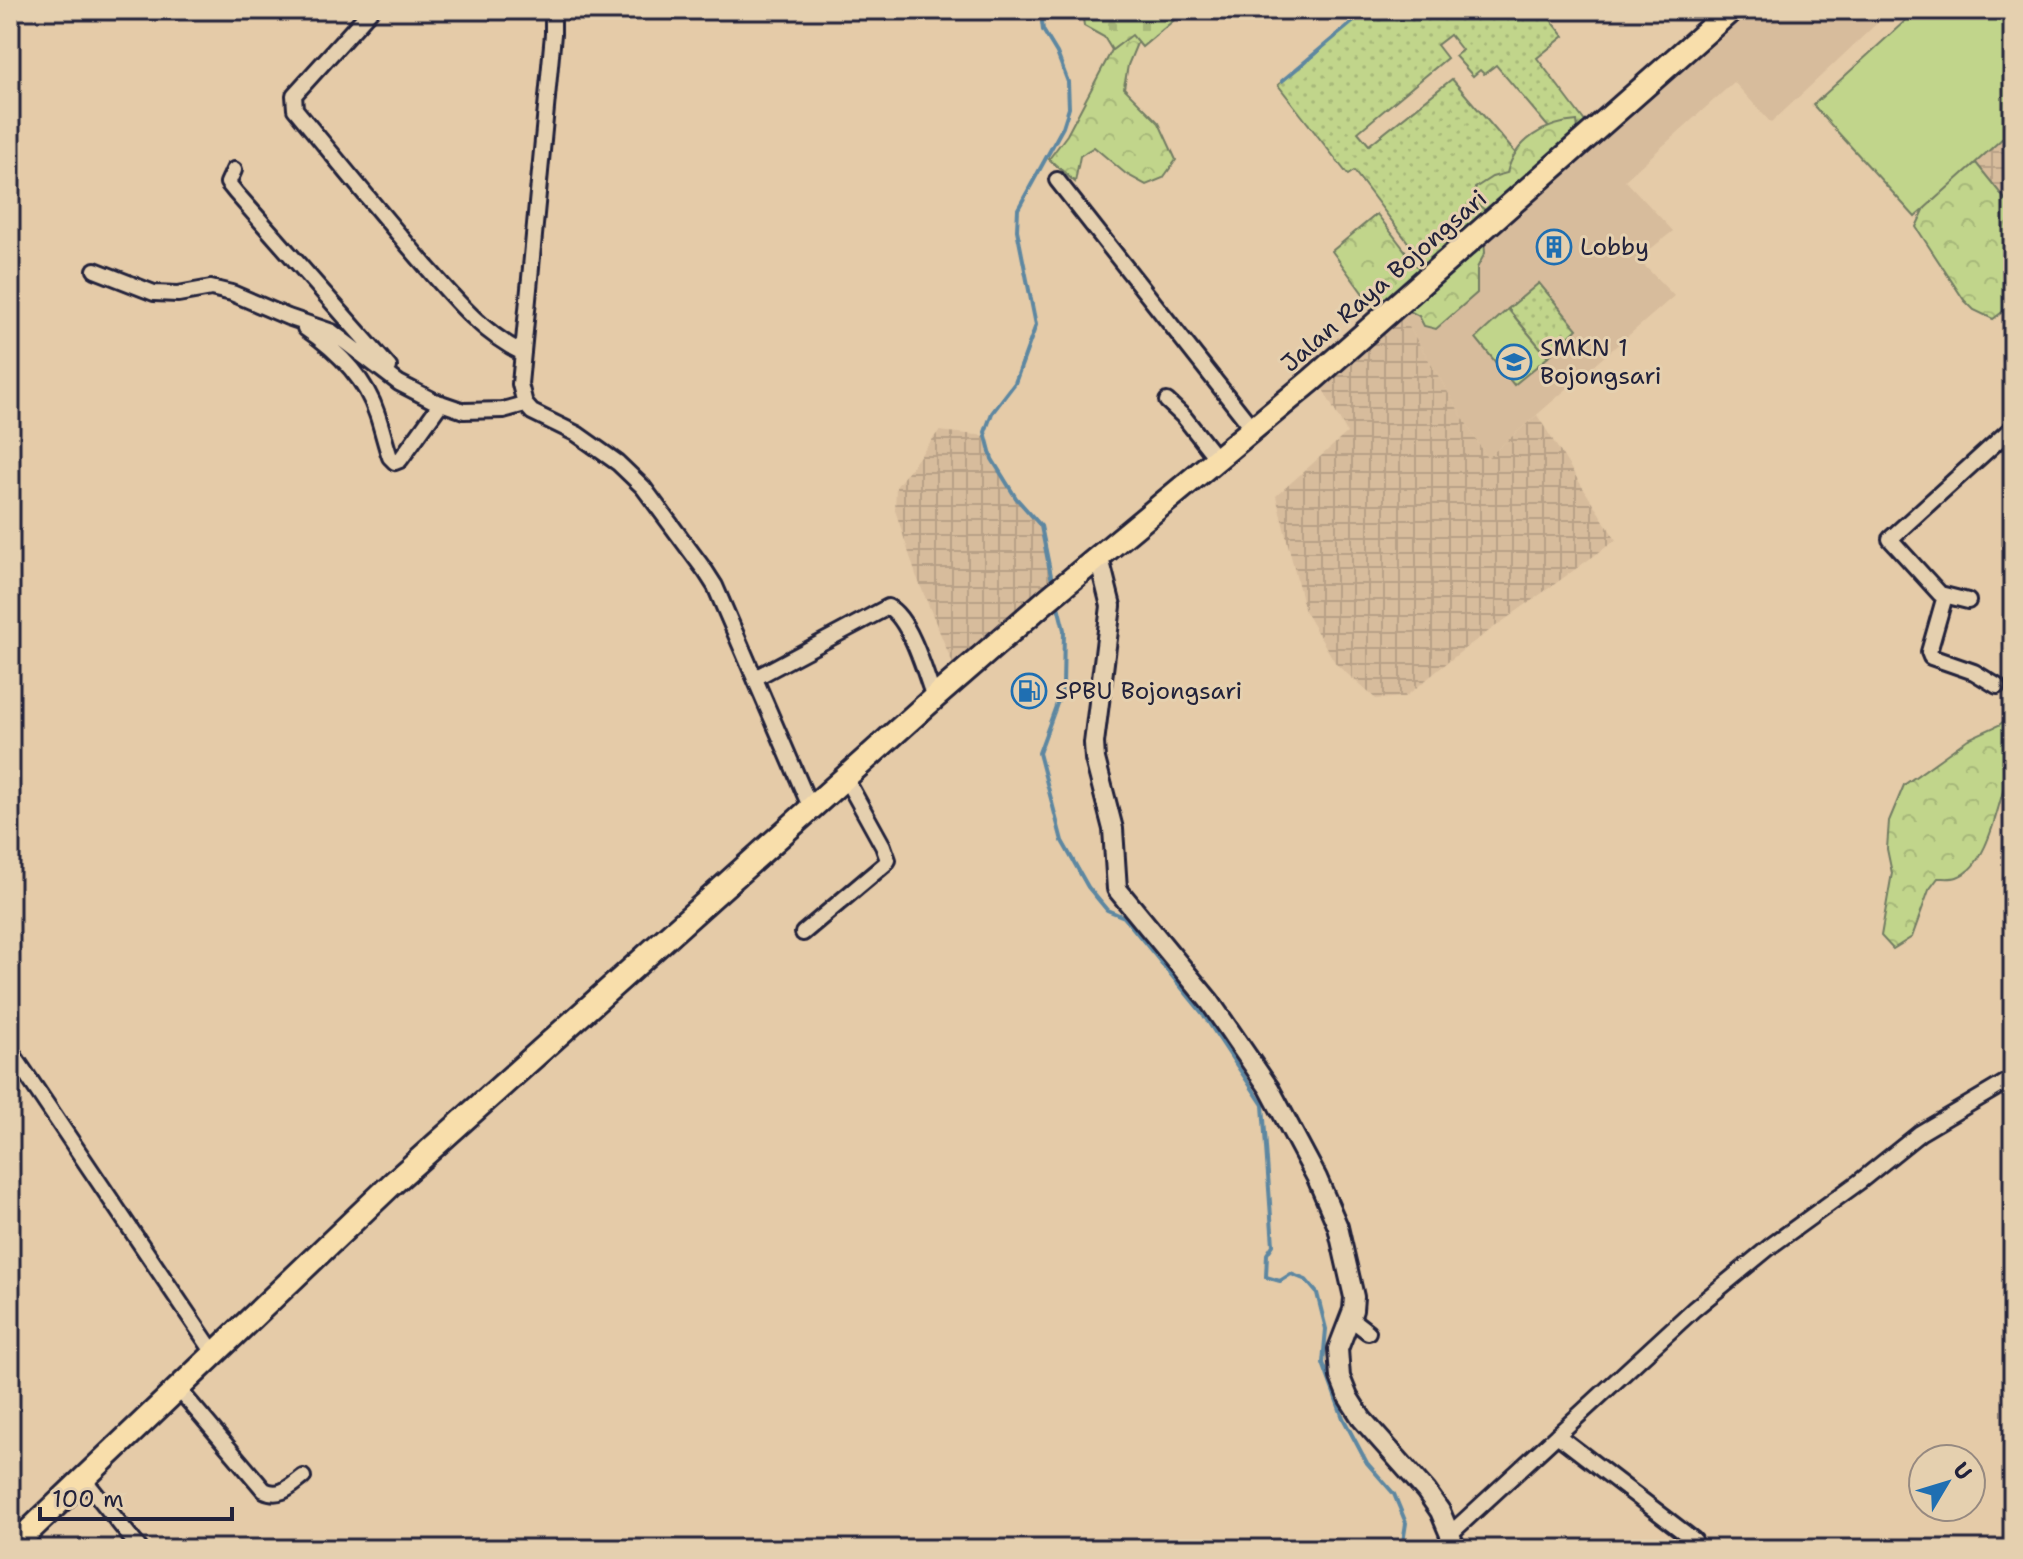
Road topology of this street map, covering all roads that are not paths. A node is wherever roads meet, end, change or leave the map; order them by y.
1 (371, 10) edge
2 (553, 10) edge
3 (1731, 10) edge
4 (2008, 10) edge
5 (2013, 15) edge
6 (234, 170) dead end
7 (1057, 180) dead end
8 (95, 270) dead end
9 (288, 317) junction
10 (523, 353) junction
11 (399, 383) junction
12 (1167, 401) dead end
13 (441, 403) junction
14 (525, 404) junction
15 (2013, 427) edge
16 (1253, 429) junction
17 (1217, 459) junction
18 (1099, 558) junction
19 (1945, 596) junction
20 (1968, 601) dead end
21 (755, 678) junction
22 (1997, 686) dead end
23 (934, 698) junction
24 (846, 779) junction
25 (812, 811) junction
26 (803, 933) dead end
27 (10, 1050) edge
28 (2013, 1078) edge
29 (214, 1353) junction
30 (177, 1387) junction
31 (1557, 1435) junction
32 (303, 1477) dead end
33 (83, 1478) junction
34 (1694, 1540) dead end
35 (1453, 1542) edge
36 (10, 1549) edge
37 (140, 1549) edge

1 - 10 street
2 - 10 street
3 - 16 main road, Jalan Raya Bojongsari
4 - 5 street
6 - 11 street
7 - 16 street
8 - 9 street
9 - 11 street
9 - 13 street
10 - 14 street
11 - 13 street
12 - 17 street
13 - 14 street
14 - 21 street
15 - 19 street
16 - 17 main road, Jalan Raya Bojongsari
17 - 18 main road, Jalan Raya Bojongsari
18 - 23 main road, Jalan Raya Bojongsari
18 - 35 street
19 - 20 street
19 - 22 street
21 - 23 street
21 - 25 street
23 - 24 main road, Jalan Raya Bojongsari
24 - 25 main road, Jalan Raya Bojongsari
24 - 26 street
25 - 29 main road, Jalan Raya Bojongsari
27 - 29 street
28 - 31 street
29 - 30 main road, Jalan Raya Bojongsari
30 - 32 street
30 - 33 main road, Jalan Raya Bojongsari
31 - 34 street
31 - 35 street
33 - 36 main road, Jalan Raya Bojongsari
33 - 37 street

